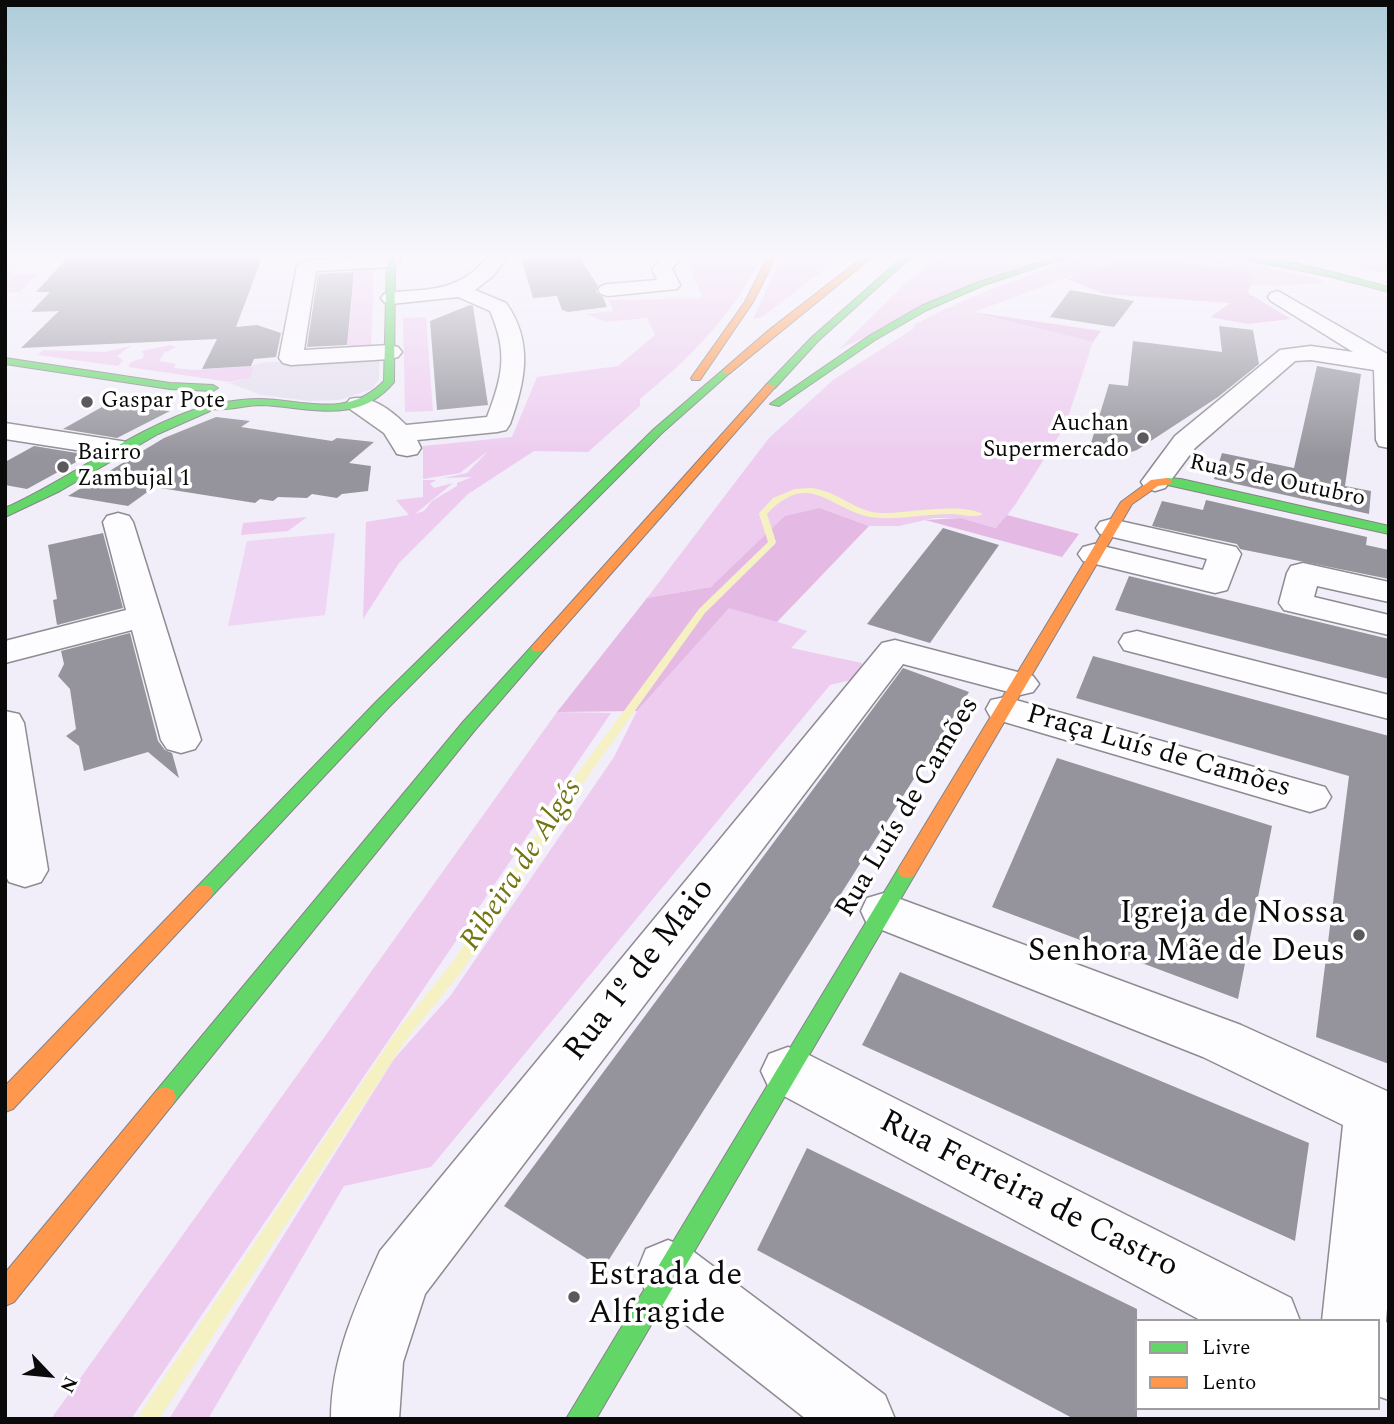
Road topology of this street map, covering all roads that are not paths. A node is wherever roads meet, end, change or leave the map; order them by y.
1 (297, 324) edge
2 (391, 324) edge
3 (505, 324) edge
4 (734, 324) edge
5 (782, 324) edge
6 (832, 324) edge
7 (897, 324) edge
8 (1322, 324) edge
9 (390, 352) junction
10 (5, 361) edge
11 (1387, 364) edge
12 (5, 370) edge
13 (220, 389) junction
14 (177, 402) junction
15 (262, 402) junction
16 (359, 404) junction
17 (211, 408) junction
18 (658, 431) junction
19 (726, 434) junction
20 (10, 435) edge
21 (1389, 439) edge
22 (114, 448) junction
23 (1156, 482) junction
24 (5, 504) edge
25 (5, 513) edge
26 (118, 522) dead end
27 (1389, 530) edge
28 (1389, 592) edge
29 (144, 616) junction
30 (1389, 625) edge
31 (1137, 642) dead end
32 (5, 652) edge
33 (1012, 697) junction
34 (1389, 707) edge
35 (5, 723) edge
36 (181, 740) dead end
37 (1310, 797) dead end
38 (25, 870) dead end
39 (884, 911) junction
40 (788, 1071) junction
41 (5, 1102) edge
42 (1380, 1115) edge
43 (668, 1271) junction
44 (7, 1292) edge
45 (1264, 1319) edge
46 (1354, 1319) edge
47 (365, 1419) edge
48 (580, 1419) edge
49 (861, 1419) edge

1 - 9 street
2 - 9 main road
3 - 16 street
4 - 18 main road
5 - 18 main road
6 - 19 main road
7 - 19 main road
8 - 11 street
9 - 16 main road
10 - 13 main road
11 - 21 street
11 - 23 street, Rua Luís de Camões
12 - 14 main road
13 - 14 main road
13 - 15 main road
13 - 17 main road
14 - 17 main road
14 - 22 main road
15 - 16 main road
15 - 17 main road
17 - 22 main road
18 - 41 main road
19 - 44 main road
20 - 22 street
22 - 24 main road
22 - 25 main road
23 - 27 main road, Rua 5 de Outubro
23 - 33 main road, Rua Luís de Camões
26 - 29 street
28 - 30 street
29 - 32 street
29 - 36 street
31 - 34 street
33 - 37 street, Praça Luís de Camões
33 - 39 main road, Rua Luís de Camões
33 - 47 street, Rua 1º de Maio
35 - 38 street
39 - 40 main road, Rua Luís de Camões
39 - 42 street
40 - 43 main road, Rua Luís de Camões
40 - 45 street, Rua Ferreira de Castro
42 - 46 street
43 - 48 main road, Rua Luís de Camões
43 - 49 street

